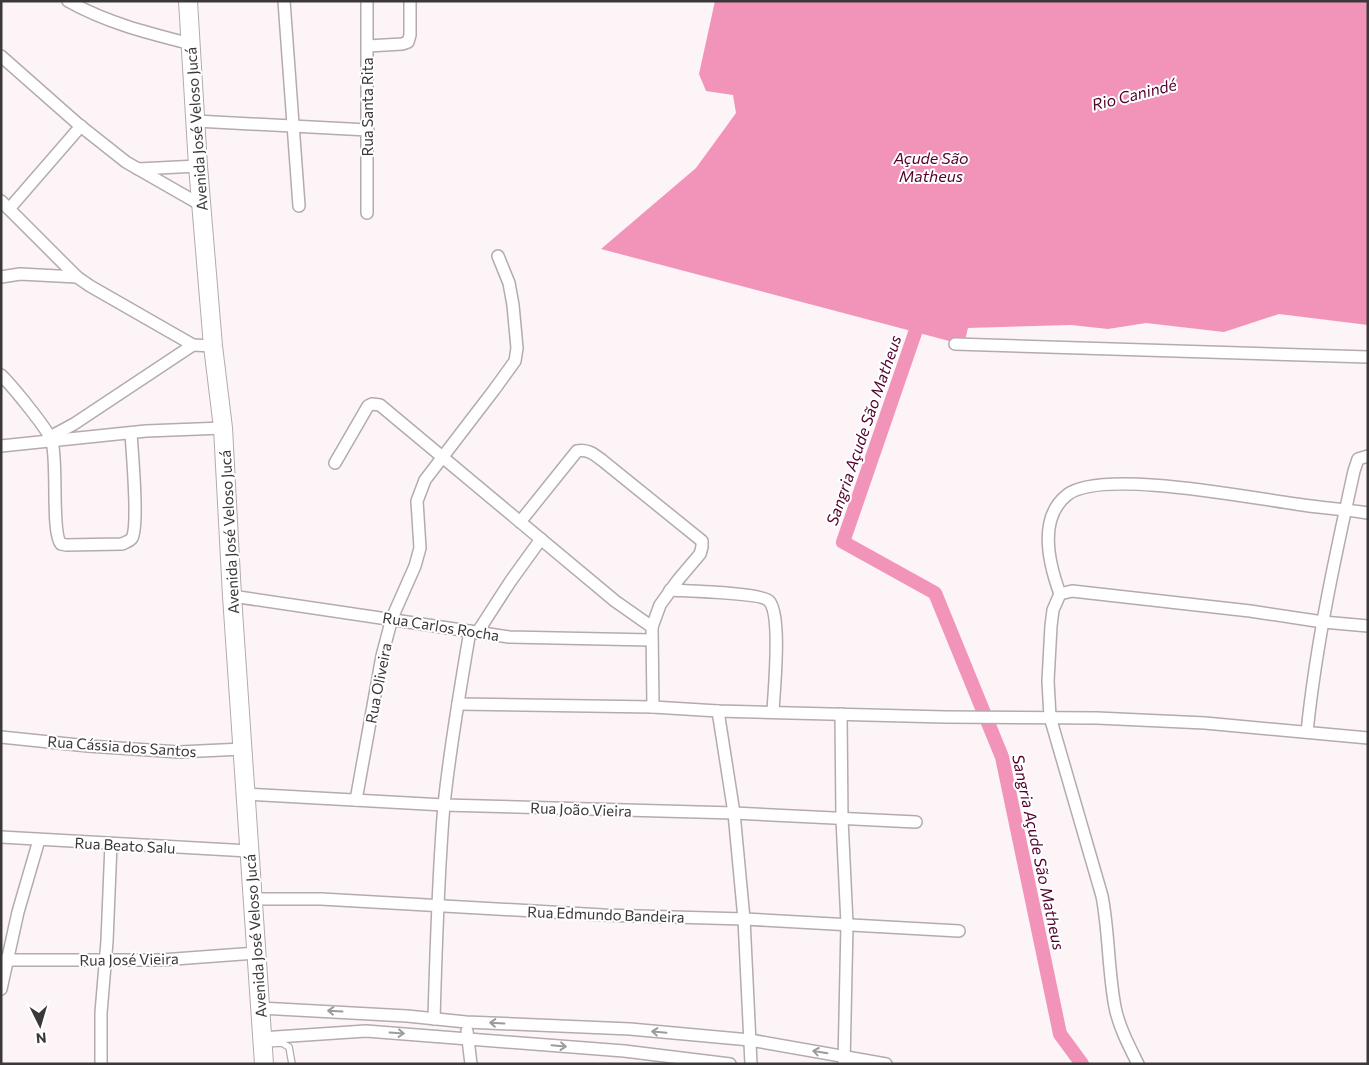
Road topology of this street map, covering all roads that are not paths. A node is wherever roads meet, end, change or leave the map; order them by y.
1 (188, 1) edge
2 (284, 1) edge
3 (367, 1) edge
4 (410, 1) edge
5 (76, 3) edge
6 (191, 44) junction
7 (368, 46) junction
8 (1, 56) edge
9 (196, 121) junction
10 (81, 126) junction
11 (294, 126) junction
12 (368, 130) junction
13 (198, 166) junction
14 (138, 169) junction
15 (5, 205) edge
16 (201, 205) junction
17 (299, 206) dead end
18 (366, 212) dead end
19 (498, 256) dead end
20 (1, 277) edge
21 (77, 277) junction
22 (955, 344) dead end
23 (194, 345) junction
24 (214, 346) junction
25 (1368, 357) edge
26 (3, 378) edge
27 (223, 428) junction
28 (132, 433) junction
29 (51, 439) junction
30 (1, 446) edge
31 (1368, 456) edge
32 (442, 457) junction
33 (335, 463) dead end
34 (1346, 510) junction
35 (1368, 513) edge
36 (520, 522) junction
37 (541, 539) junction
38 (670, 590) junction
39 (1060, 594) junction
40 (232, 596) junction
41 (392, 618) junction
42 (1323, 622) junction
43 (1368, 626) edge
44 (652, 627) junction
45 (473, 632) junction
46 (651, 640) junction
47 (458, 704) junction
48 (653, 707) junction
49 (718, 711) junction
50 (773, 712) junction
51 (841, 714) junction
52 (1050, 717) junction
53 (1306, 732) junction
54 (1, 737) edge
55 (1368, 738) edge
56 (243, 749) junction
57 (246, 794) junction
58 (356, 800) junction
59 (444, 805) junction
60 (734, 813) junction
61 (842, 819) junction
62 (916, 822) dead end
63 (1, 837) edge
64 (39, 840) junction
65 (111, 844) junction
66 (249, 851) junction
67 (253, 899) junction
68 (438, 906) junction
69 (744, 919) junction
70 (847, 924) junction
71 (959, 931) dead end
72 (257, 953) junction
73 (4, 960) edge
74 (106, 960) junction
75 (1, 989) edge
76 (260, 1008) junction
77 (434, 1019) junction
78 (466, 1022) junction
79 (468, 1038) junction
80 (750, 1040) junction
81 (262, 1041) junction
82 (653, 1059) edge
83 (844, 1060) edge
84 (101, 1064) edge
85 (264, 1064) edge
86 (292, 1064) edge
87 (471, 1064) edge
88 (730, 1064) edge
89 (751, 1064) edge
90 (886, 1064) edge
91 (1138, 1064) edge

1 - 6 main road, Avenida José Veloso Jucá
2 - 11 street
3 - 7 street, Rua Santa Rita
4 - 7 street
5 - 6 street
6 - 9 main road, Avenida José Veloso Jucá
7 - 12 street, Rua Santa Rita
8 - 10 street
9 - 11 street
9 - 13 main road, Avenida José Veloso Jucá
10 - 14 street
10 - 15 street
11 - 12 street
11 - 17 street
12 - 18 street, Rua Santa Rita
13 - 14 street
13 - 16 main road, Avenida José Veloso Jucá
14 - 16 street
15 - 21 street
16 - 24 main road, Avenida José Veloso Jucá
19 - 32 street, Rua Oliveira
20 - 21 street
21 - 23 street
22 - 25 street
23 - 24 street
23 - 29 street
24 - 27 main road, Avenida José Veloso Jucá
26 - 29 street
27 - 28 street
27 - 40 main road, Avenida José Veloso Jucá
28 - 29 street
28 - 29 street
29 - 30 street
31 - 34 street
32 - 33 street
32 - 36 street
32 - 41 street, Rua Oliveira
34 - 35 street
34 - 39 street
34 - 42 street
36 - 37 street
36 - 38 street
37 - 44 street
37 - 45 street
38 - 44 street
38 - 50 street
39 - 42 street
39 - 52 street
40 - 41 street, Rua Carlos Rocha
40 - 56 main road, Avenida José Veloso Jucá
41 - 45 street, Rua Carlos Rocha
41 - 58 street, Rua Oliveira
42 - 43 street
42 - 53 street
44 - 46 street
45 - 46 street, Rua Carlos Rocha
45 - 47 street
46 - 48 street
47 - 48 street
47 - 59 street
48 - 49 street
49 - 50 street
49 - 60 street
50 - 51 street
51 - 52 street
51 - 61 street
52 - 53 street
52 - 91 street
53 - 55 street
54 - 56 street, Rua Cássia dos Santos
56 - 57 main road, Avenida José Veloso Jucá
57 - 58 street, Rua João Vieira
57 - 66 main road, Avenida José Veloso Jucá
58 - 59 street, Rua João Vieira
59 - 60 street, Rua João Vieira
59 - 68 street
60 - 61 street, Rua João Vieira
60 - 69 street
61 - 62 street, Rua João Vieira
61 - 70 street
63 - 64 street, Rua Beato Salu
64 - 65 street, Rua Beato Salu
64 - 73 street
65 - 66 street, Rua Beato Salu
65 - 74 street
66 - 67 main road, Avenida José Veloso Jucá
67 - 68 street, Rua Edmundo Bandeira
67 - 72 main road, Avenida José Veloso Jucá
68 - 69 street, Rua Edmundo Bandeira
68 - 77 street
69 - 70 street, Rua Edmundo Bandeira
69 - 80 street
70 - 71 street, Rua Edmundo Bandeira
70 - 83 street
72 - 74 street, Rua José Vieira
72 - 76 main road, Avenida José Veloso Jucá
73 - 74 street, Rua José Vieira
73 - 75 street
74 - 84 street
77 -> 76 street
76 - 81 main road, Avenida José Veloso Jucá
77 - 78 street
78 - 79 street
80 -> 78 street
81 -> 79 street
79 -> 82 street
79 - 87 street
83 -> 80 street
80 - 89 street
81 - 85 main road, Avenida José Veloso Jucá
81 - 86 lane
82 - 88 street
83 - 90 street

